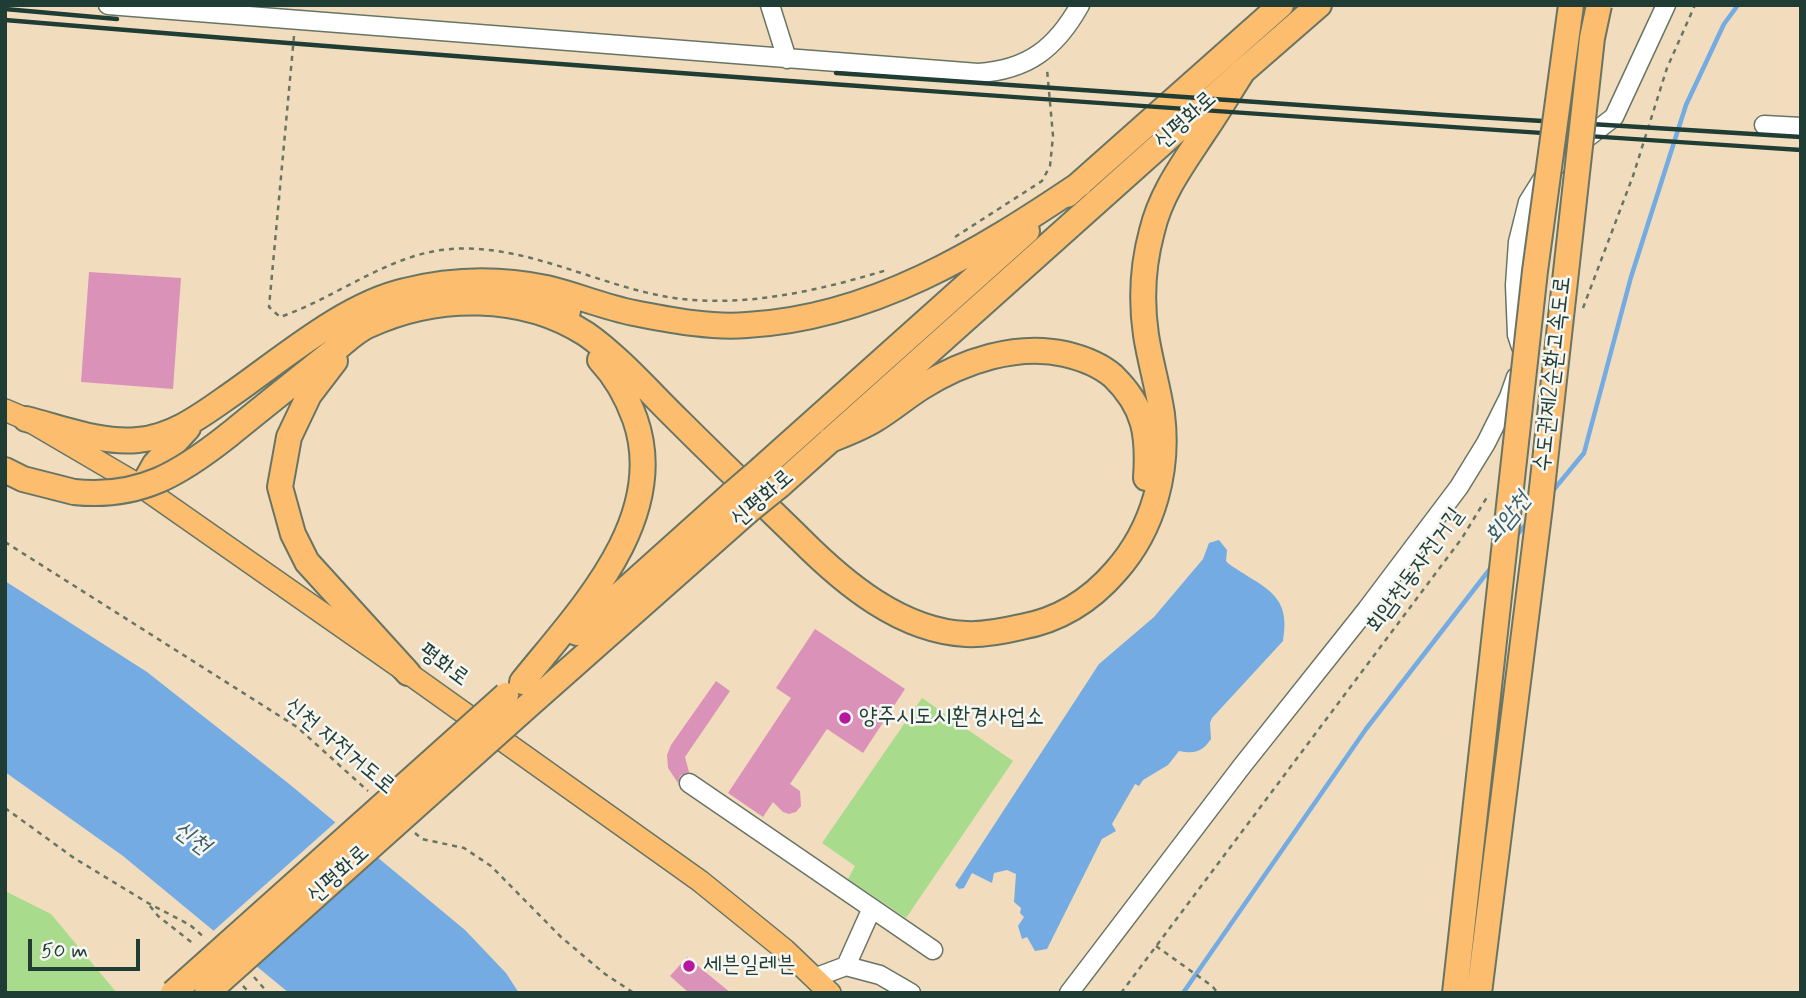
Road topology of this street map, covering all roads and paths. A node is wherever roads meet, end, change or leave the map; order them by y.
1 (108, 5) edge
2 (770, 5) edge
3 (1080, 5) edge
4 (1281, 5) edge
5 (1319, 5) edge
6 (1571, 5) edge
7 (1599, 5) edge
8 (1666, 5) edge
9 (1695, 5) edge
10 (295, 20) junction
11 (1043, 52) junction
12 (787, 59) junction
13 (1243, 71) junction
14 (1764, 125) dead end
15 (1801, 127) edge
16 (1080, 184) junction
17 (950, 240) dead end
18 (896, 267) dead end
19 (516, 284) junction
20 (538, 313) junction
21 (1580, 314) dead end
22 (366, 326) junction
23 (16, 415) edge
24 (195, 420) junction
25 (830, 440) junction
26 (5, 470) edge
27 (770, 477) junction
28 (142, 487) junction
29 (1492, 490) dead end
30 (5, 542) edge
31 (408, 673) junction
32 (516, 696) junction
33 (689, 783) dead end
34 (372, 794) dead end
35 (5, 808) edge
36 (412, 830) dead end
37 (872, 908) junction
38 (209, 941) dead end
39 (1156, 946) junction
40 (933, 950) dead end
41 (846, 966) junction
42 (247, 971) dead end
43 (814, 978) junction
44 (173, 993) edge
45 (207, 993) edge
46 (268, 993) edge
47 (634, 993) edge
48 (830, 993) edge
49 (911, 993) edge
50 (1069, 993) edge
51 (1121, 993) edge
52 (1218, 993) edge
53 (1455, 993) edge
54 (1479, 993) edge

1 - 10 street
2 - 12 street
3 - 11 street
4 - 16 highway, 신평화로
5 - 13 highway, 신평화로
6 - 53 highway, 수도권제2순환고속도로, bridge
7 - 54 highway, 수도권제2순환고속도로, bridge
8 - 50 street
9 - 21 path
10 - 12 street
10 - 18 path
11 - 12 street
11 - 17 path
13 - 20 highway
13 - 25 highway, 신평화로
14 - 15 street
16 - 19 highway
16 - 27 highway, 신평화로
19 - 24 highway
19 - 25 highway
20 - 22 highway
20 - 32 highway
22 - 26 highway, bridge
22 - 31 highway
23 - 24 highway
23 - 28 main road, 평화로
24 - 28 highway
25 - 27 highway, 신평화로
27 - 32 highway, 신평화로, bridge
28 - 31 main road, 평화로
29 - 39 path, 회암천동자전거길
30 - 34 path, 신천 자전거도로
31 - 43 main road, 평화로
32 - 44 highway, 신평화로, bridge
32 - 45 highway, 신평화로, bridge
33 - 37 street
35 - 38 path
36 - 47 path
37 - 40 street
37 - 41 street
39 - 51 path
39 - 52 path
41 - 43 street
41 - 49 street
42 - 46 path
43 - 48 main road, 평화로

